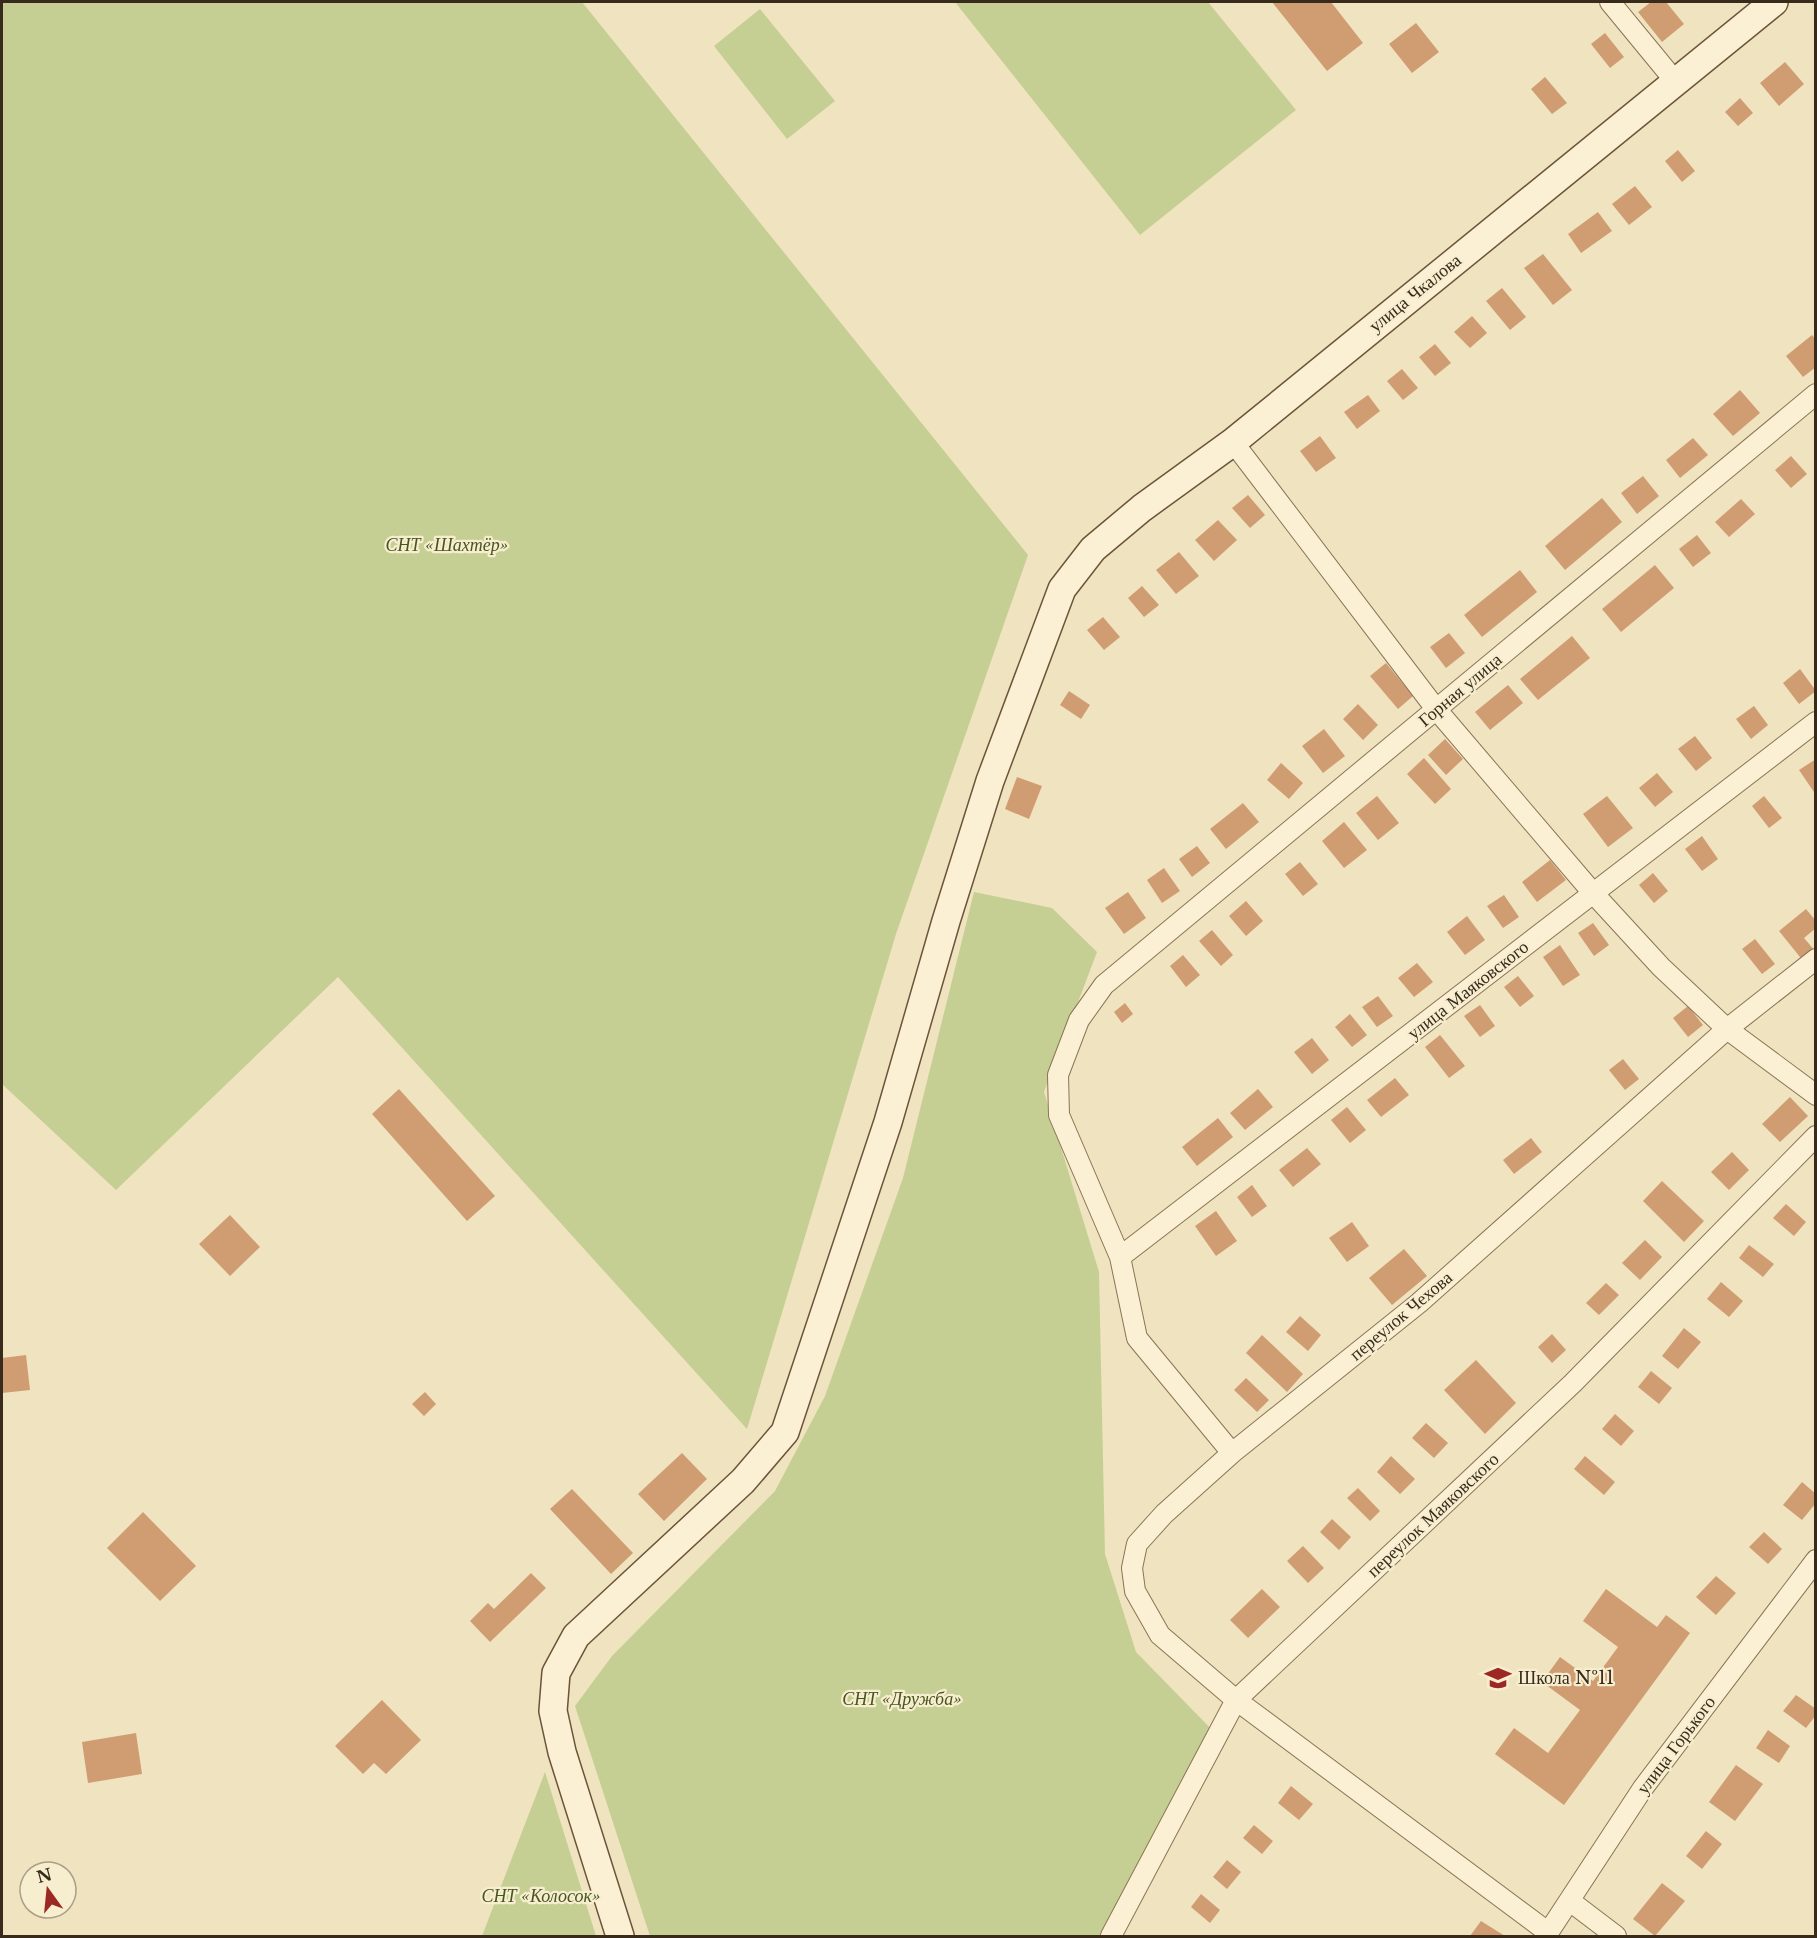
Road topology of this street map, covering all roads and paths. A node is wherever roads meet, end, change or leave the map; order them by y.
1 (1610, 2) edge
2 (1774, 2) edge
3 (1675, 81) junction
4 (1815, 394) edge
5 (1233, 442) junction
6 (1436, 709) junction
7 (1815, 722) edge
8 (1593, 893) junction
9 (1815, 959) edge
10 (1727, 1029) junction
11 (1815, 1095) edge
12 (1815, 1136) edge
13 (1120, 1257) junction
14 (1232, 1454) junction
15 (1815, 1560) edge
16 (1236, 1700) junction
17 (1570, 1901) junction
18 (1547, 1935) edge
19 (620, 1936) edge
20 (1111, 1936) edge
21 (1616, 1936) edge

1 - 3 street
2 - 3 main road, улица Чкалова
3 - 5 main road, улица Чкалова
4 - 6 street, Горная улица
5 - 6 street
5 - 19 main road, улица Чкалова
6 - 8 street
6 - 13 street, Горная улица
7 - 8 street, улица Маяковского
8 - 10 street
8 - 13 street, улица Маяковского
9 - 10 street, переулок Чехова
10 - 11 street
10 - 14 street, переулок Чехова
12 - 16 street, переулок Маяковского
13 - 14 street, Горная улица
14 - 16 street, переулок Чехова
15 - 17 street, улица Горького
16 - 18 street, переулок Чехова
16 - 20 street, переулок Маяковского
17 - 18 street, улица Горького
17 - 21 street

